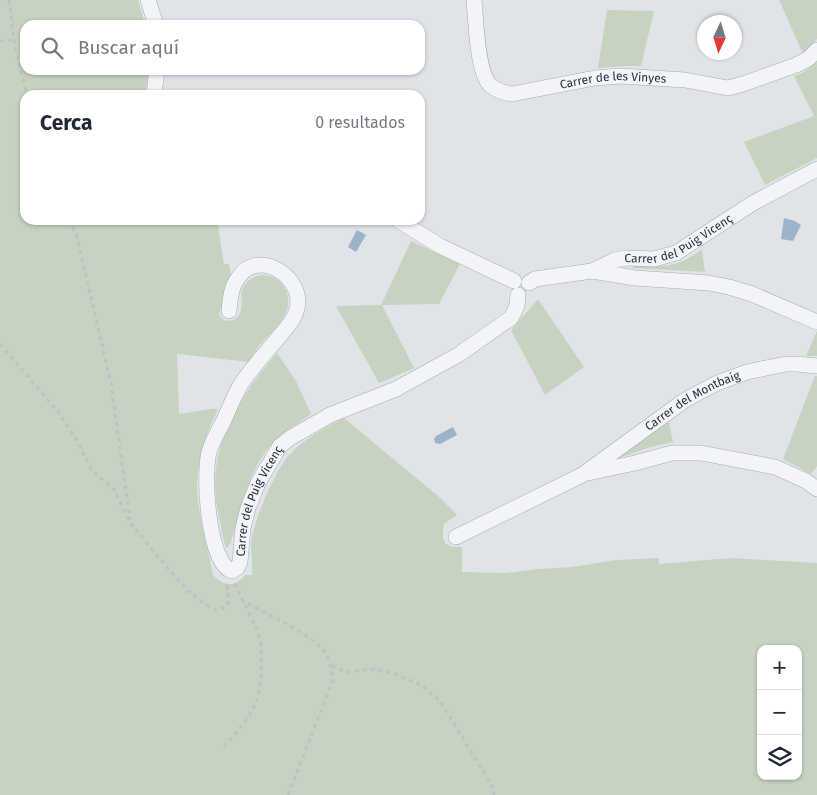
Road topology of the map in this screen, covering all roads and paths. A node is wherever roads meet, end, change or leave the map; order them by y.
1 (9, 0) edge
2 (148, 0) edge
3 (474, 0) edge
4 (154, 20) edge
5 (14, 40) junction
6 (0, 41) edge
7 (817, 50) edge
8 (20, 65) edge
9 (22, 75) edge
10 (156, 75) edge
11 (26, 90) edge
12 (155, 90) edge
13 (817, 169) edge
14 (71, 225) edge
15 (406, 225) edge
16 (592, 271) junction
17 (520, 286) junction
18 (229, 311) dead end
19 (817, 322) edge
20 (0, 344) edge
21 (817, 366) edge
22 (582, 475) junction
23 (817, 490) edge
24 (130, 523) junction
25 (456, 537) dead end
26 (227, 566) junction
27 (241, 600) junction
28 (332, 666) junction
29 (224, 747) dead end
30 (288, 795) edge
31 (494, 795) edge

1 - 5 path
2 - 4 street
3 - 7 street, Carrer de les Vinyes
5 - 6 path
5 - 8 path
9 - 11 path
10 - 12 street
13 - 16 street, Carrer del Puig Vicenç
14 - 24 path
15 - 17 street
16 - 17 street, Carrer del Puig Vicenç
16 - 19 street
17 - 26 street, Carrer del Puig Vicenç
18 - 26 street, Carrer del Puig Vicenç
20 - 24 path
21 - 22 street, Carrer del Montbaig
22 - 23 street, Carrer del Montbaig
22 - 25 street, Carrer del Montbaig
24 - 26 path
26 - 27 path
27 - 28 path
27 - 29 path
28 - 30 path
28 - 31 path

